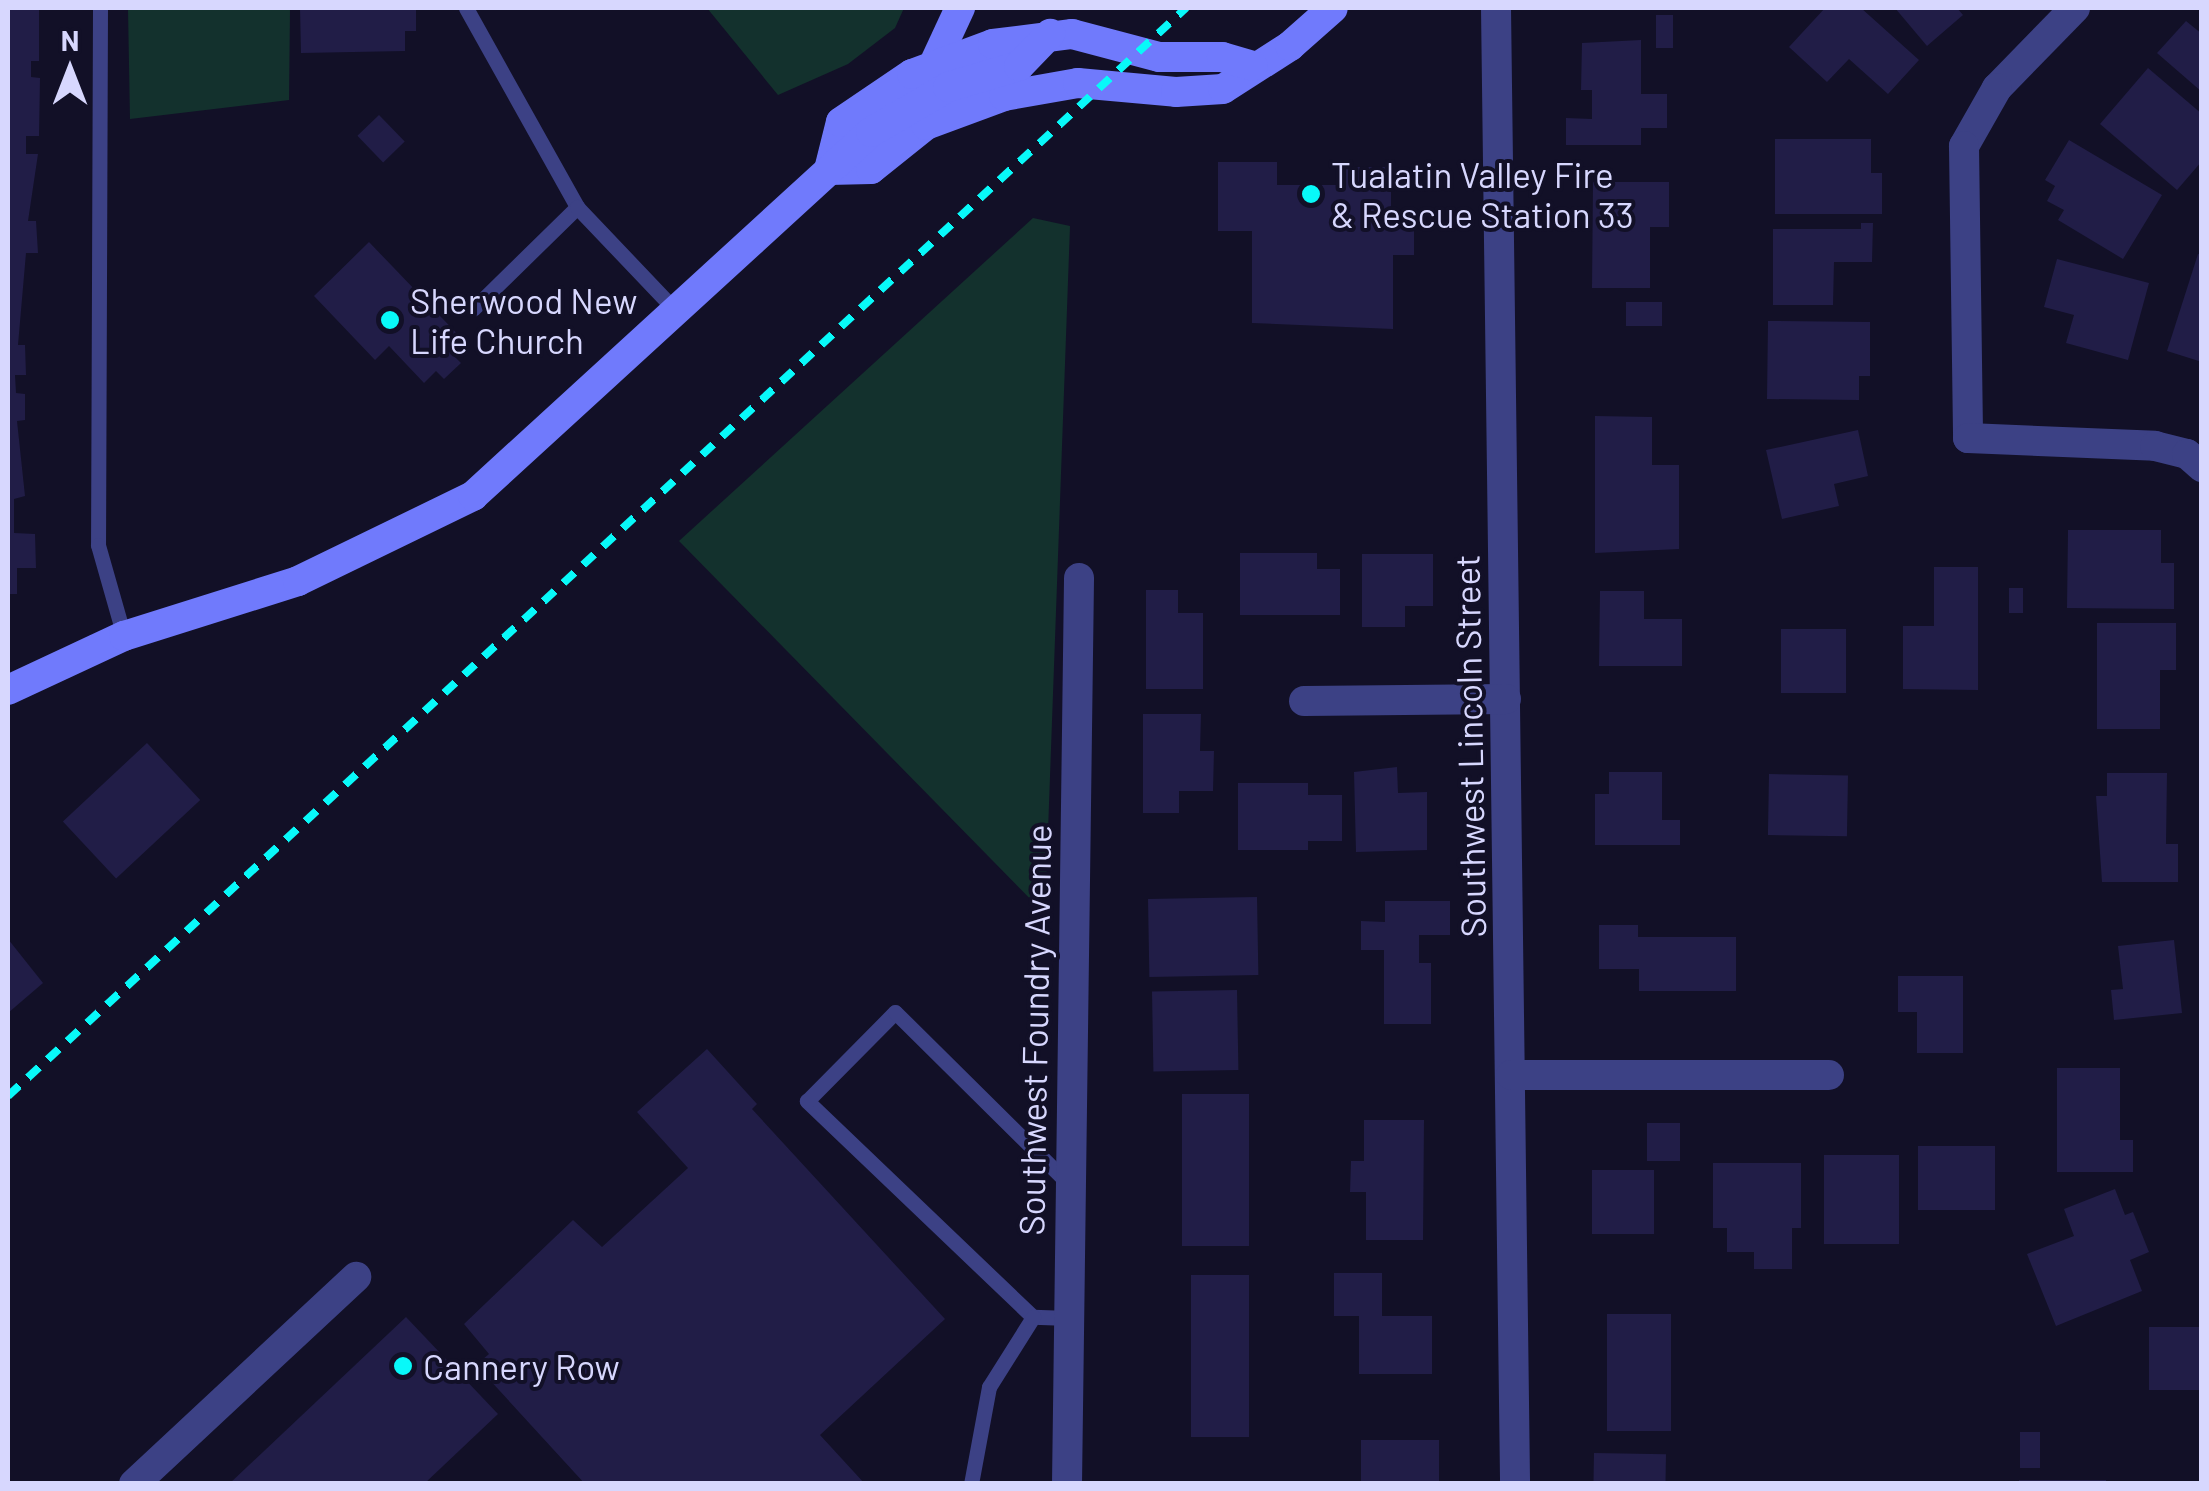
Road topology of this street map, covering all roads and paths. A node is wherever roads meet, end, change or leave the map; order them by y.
1 (100, 8) edge
2 (466, 8) edge
3 (960, 8) edge
4 (1333, 8) edge
5 (1496, 8) edge
6 (2075, 8) edge
7 (1048, 21) edge
8 (934, 64) junction
9 (1253, 66) junction
10 (1057, 85) junction
11 (829, 170) junction
12 (577, 207) junction
13 (473, 309) dead end
14 (675, 310) junction
15 (2202, 467) edge
16 (1079, 578) dead end
17 (124, 636) junction
18 (8, 690) edge
19 (1506, 700) junction
20 (1304, 701) dead end
21 (1829, 1075) dead end
22 (1511, 1076) junction
23 (1070, 1185) junction
24 (356, 1277) dead end
25 (1033, 1317) junction
26 (1069, 1318) junction
27 (146, 1480) edge
28 (972, 1484) edge
29 (1067, 1484) edge
30 (1516, 1484) edge

1 - 17 lane
2 - 12 lane
3 - 8 main road
4 - 9 main road
5 - 19 street, Southwest Lincoln Street
6 - 15 street
7 - 8 main road
7 - 9 main road
7 - 10 main road
7 - 11 main road
8 - 11 main road
9 - 10 main road
10 - 11 main road
11 - 14 main road
12 - 13 lane
12 - 14 lane
14 - 17 main road
16 - 23 street, Southwest Foundry Avenue
17 - 18 main road
19 - 20 street
19 - 22 street, Southwest Lincoln Street
21 - 22 street
22 - 30 street, Southwest Lincoln Street
23 - 25 lane
23 - 26 street, Southwest Foundry Avenue
24 - 27 street
25 - 26 lane
25 - 28 lane
26 - 29 street, Southwest Foundry Avenue

